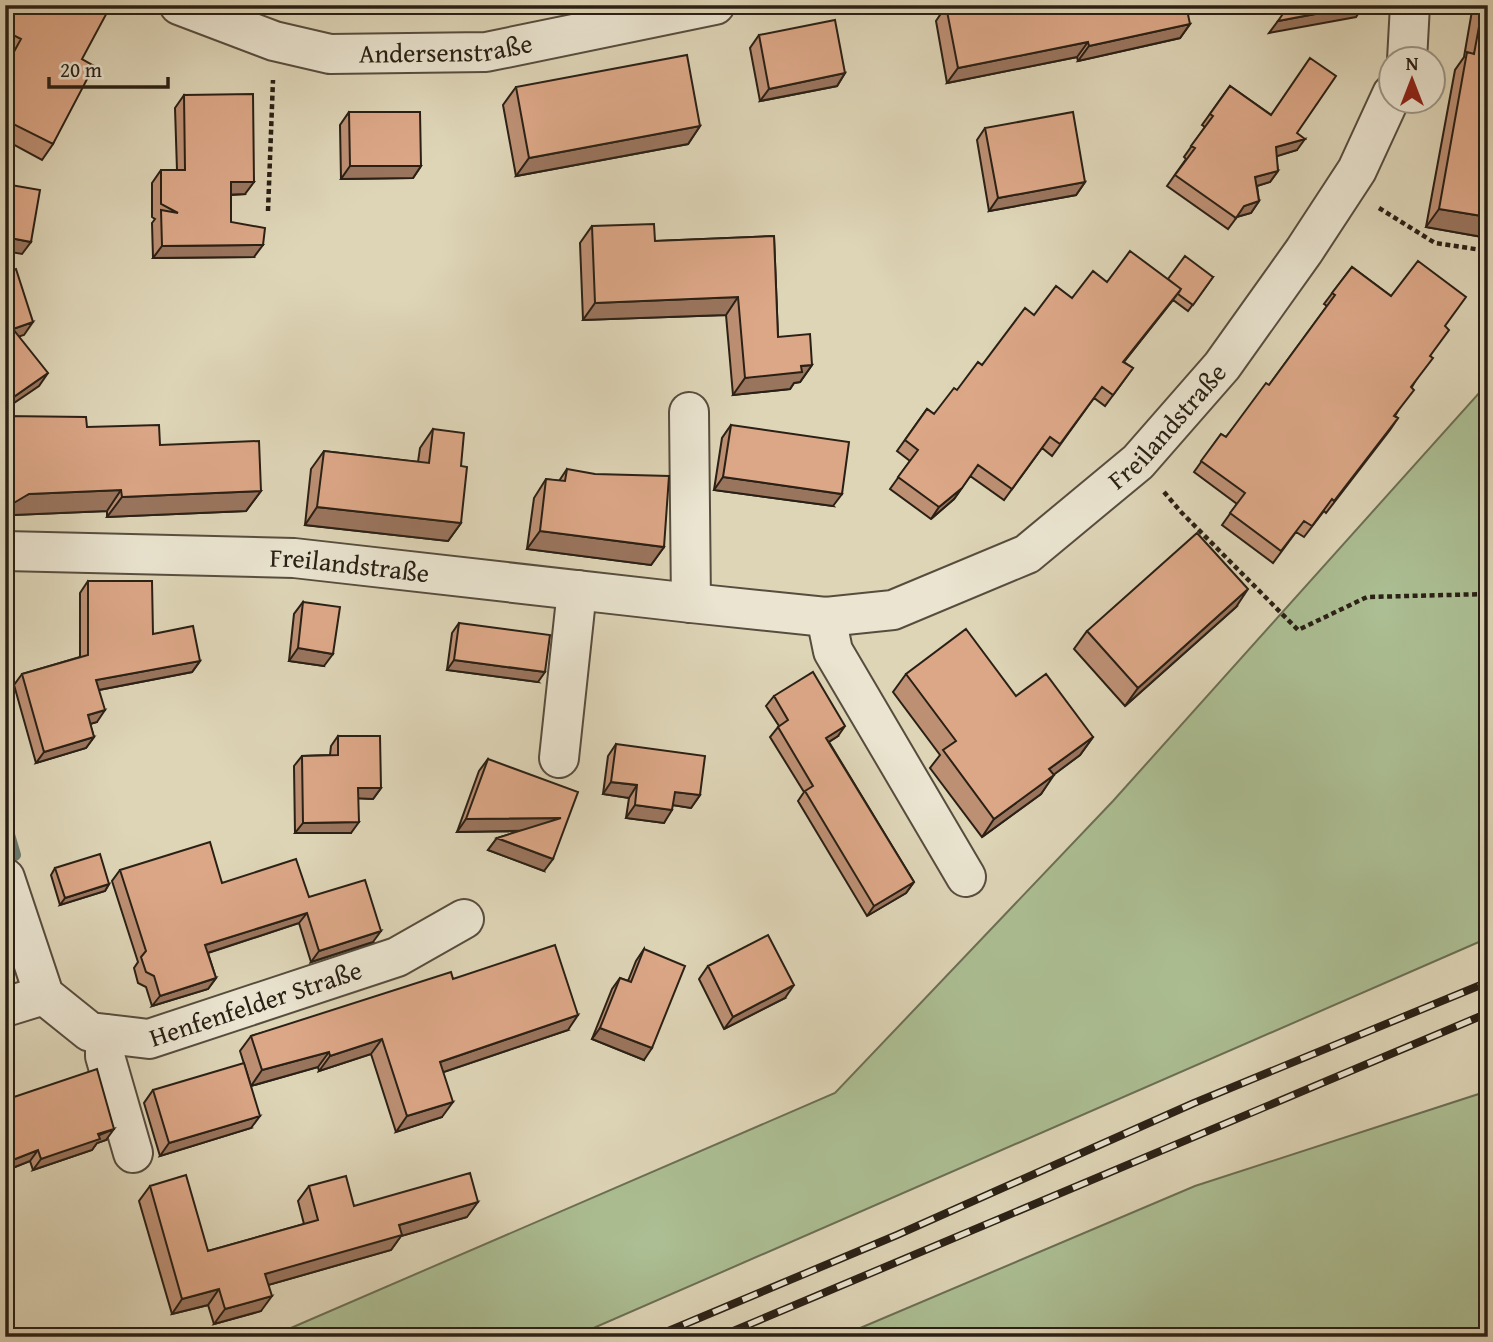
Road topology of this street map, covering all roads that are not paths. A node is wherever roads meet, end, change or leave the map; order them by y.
1 (179, 5) edge
2 (715, 5) edge
3 (1409, 5) edge
4 (1408, 46) edge
5 (1381, 116) edge
6 (689, 412) dead end
7 (5, 551) edge
8 (576, 590) junction
9 (691, 603) junction
10 (826, 617) junction
11 (559, 758) dead end
12 (966, 877) dead end
13 (5, 878) edge
14 (464, 919) dead end
15 (44, 995) junction
16 (5, 1007) edge
17 (105, 1034) junction
18 (133, 1153) dead end

1 - 2 street, Andersenstraße
3 - 4 street
5 - 10 street, Freilandstraße
6 - 9 street
7 - 8 street, Freilandstraße
8 - 9 street, Freilandstraße
8 - 11 street
9 - 10 street, Freilandstraße
10 - 12 street
13 - 15 street
14 - 17 street, Henfenfelder Straße
15 - 16 street
15 - 17 street, Henfenfelder Straße
17 - 18 street

